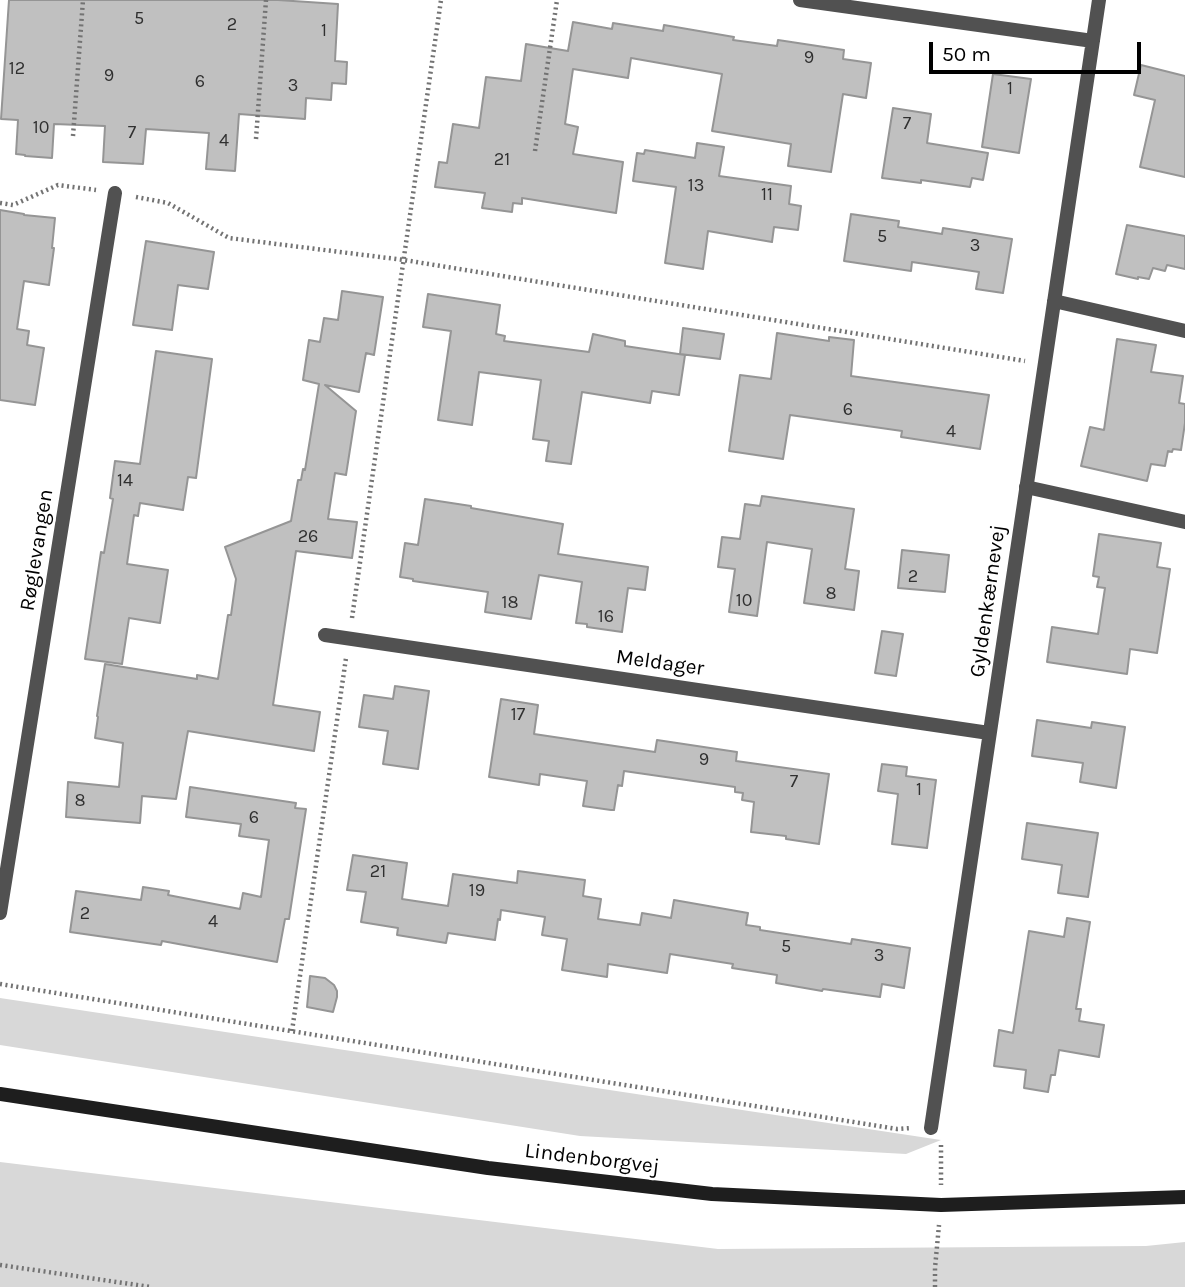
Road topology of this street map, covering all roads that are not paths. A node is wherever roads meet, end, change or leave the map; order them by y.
1 (800, 0) edge
2 (1099, 0) edge
3 (1093, 41) junction
4 (115, 193) road end
5 (1054, 301) junction
6 (1185, 331) edge
7 (1026, 486) junction
8 (1185, 522) edge
9 (325, 635) dead end
10 (989, 733) junction
11 (0, 914) edge
12 (0, 1094) edge
13 (931, 1128) road end
14 (1185, 1197) edge

1 - 3 street
2 - 3 street, Gyldenkærnevej
3 - 5 street, Gyldenkærnevej
4 - 11 street, Røglevangen
5 - 6 street
5 - 7 street, Gyldenkærnevej
7 - 8 street
7 - 10 street, Gyldenkærnevej
9 - 10 street, Meldager
10 - 13 street, Gyldenkærnevej
12 - 14 main road, Lindenborgvej

